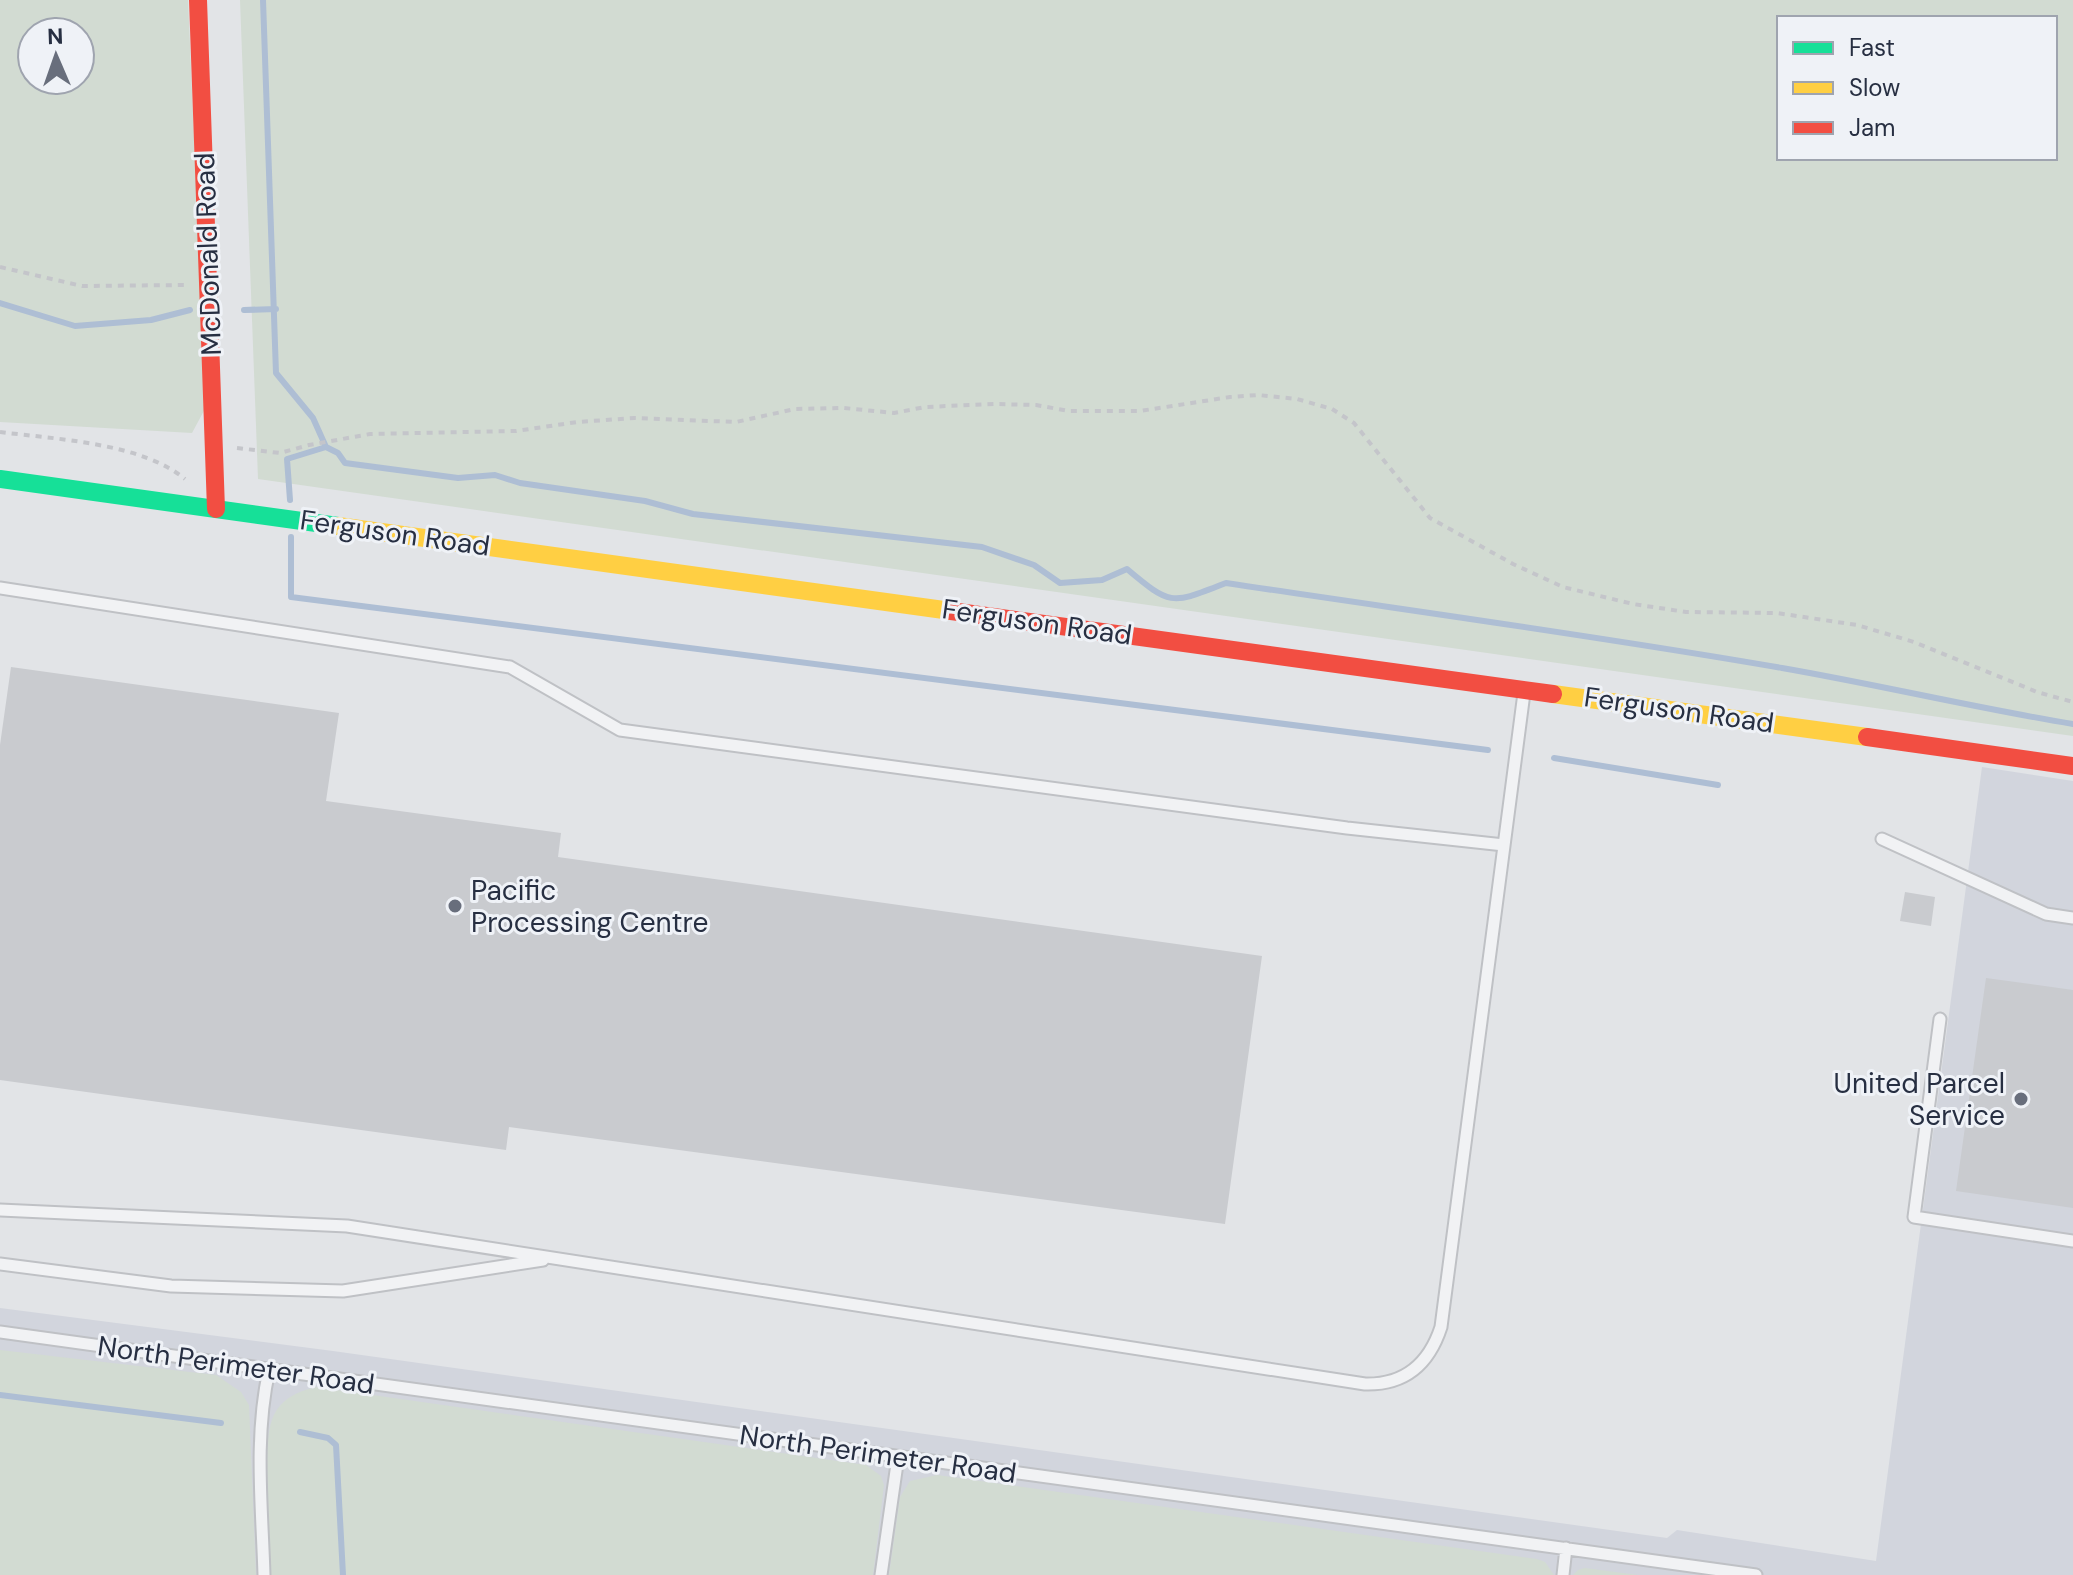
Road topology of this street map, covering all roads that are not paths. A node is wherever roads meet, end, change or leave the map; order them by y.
1 (198, 0) edge
2 (0, 479) edge
3 (216, 509) junction
4 (0, 588) edge
5 (1525, 688) junction
6 (2073, 766) edge
7 (1882, 839) dead end
8 (1504, 845) junction
9 (2073, 918) edge
10 (1940, 1019) dead end
11 (0, 1210) edge
12 (17, 1212) junction
13 (0, 1216) edge
14 (2073, 1241) edge
15 (554, 1258) junction
16 (0, 1264) edge
17 (0, 1332) edge
18 (269, 1370) junction
19 (898, 1457) junction
20 (1566, 1548) junction
21 (264, 1575) edge
22 (881, 1575) edge
23 (1563, 1575) edge
24 (1756, 1575) edge

1 - 3 street, McDonald Road
2 - 3 street, Ferguson Road
3 - 5 street, Ferguson Road
4 - 8 lane
5 - 6 street, Ferguson Road
5 - 8 lane
7 - 9 lane
8 - 15 lane
10 - 14 lane
11 - 12 lane
12 - 13 lane
12 - 15 lane
15 - 16 lane
17 - 18 lane, North Perimeter Road
18 - 19 lane, North Perimeter Road
18 - 21 lane
19 - 20 lane, North Perimeter Road
19 - 22 lane
20 - 23 lane
20 - 24 lane, North Perimeter Road

